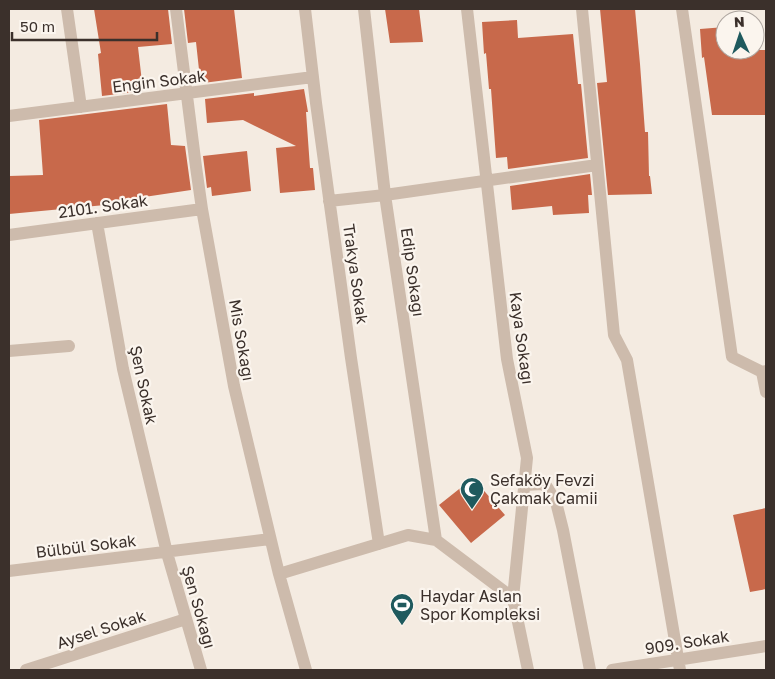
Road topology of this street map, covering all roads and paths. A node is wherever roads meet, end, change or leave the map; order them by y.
1 (67, 9) edge
2 (176, 9) edge
3 (305, 9) edge
4 (364, 9) edge
5 (467, 9) edge
6 (582, 9) edge
7 (682, 9) edge
8 (314, 77) junction
9 (187, 94) junction
10 (80, 107) junction
11 (9, 116) edge
12 (597, 164) junction
13 (486, 181) junction
14 (385, 195) junction
15 (329, 201) junction
16 (202, 209) junction
17 (97, 223) junction
18 (9, 235) edge
19 (69, 346) dead end
20 (9, 350) edge
21 (764, 372) edge
22 (766, 392) edge
23 (524, 485) junction
24 (270, 540) junction
25 (436, 540) junction
26 (379, 544) junction
27 (166, 553) junction
28 (9, 571) edge
29 (279, 574) junction
30 (513, 598) junction
31 (186, 618) junction
32 (766, 646) edge
33 (679, 665) edge
34 (26, 670) edge
35 (201, 670) edge
36 (306, 670) edge
37 (528, 670) edge
38 (590, 670) edge
39 (612, 670) edge

1 - 10 street
2 - 9 street, Mis Sokağı
3 - 8 street, Trakya Sokak
4 - 14 street, Edip Sokağı
5 - 13 street, Kaya Sokağı
6 - 12 street
7 - 21 street
8 - 9 street, Engin Sokak
8 - 15 street, Trakya Sokak
9 - 10 street, Engin Sokak
9 - 16 street, Mis Sokağı
10 - 11 street, Engin Sokak
12 - 13 street
12 - 33 street
13 - 14 street
13 - 23 street, Kaya Sokağı
14 - 15 street
14 - 25 street, Edip Sokağı
15 - 26 street, Trakya Sokak
16 - 17 street, 2101. Sokak
16 - 24 street, Mis Sokağı
17 - 18 street, 2101. Sokak
17 - 27 street, Şen Sokak
19 - 20 street
21 - 22 street
23 - 30 street, Kaya Sokağı
23 - 38 street
24 - 27 street, Bülbül Sokak
24 - 29 street, Mis Sokağı
25 - 26 street
25 - 30 street
26 - 29 street
27 - 28 street, Bülbül Sokak
27 - 31 street, Şen Sokağı
29 - 36 street, Mis Sokağı
30 - 37 street, Kaya Sokağı
31 - 34 street, Aysel Sokak
31 - 35 street, Şen Sokağı
32 - 33 street, 909. Sokak
33 - 39 street, 909. Sokak

